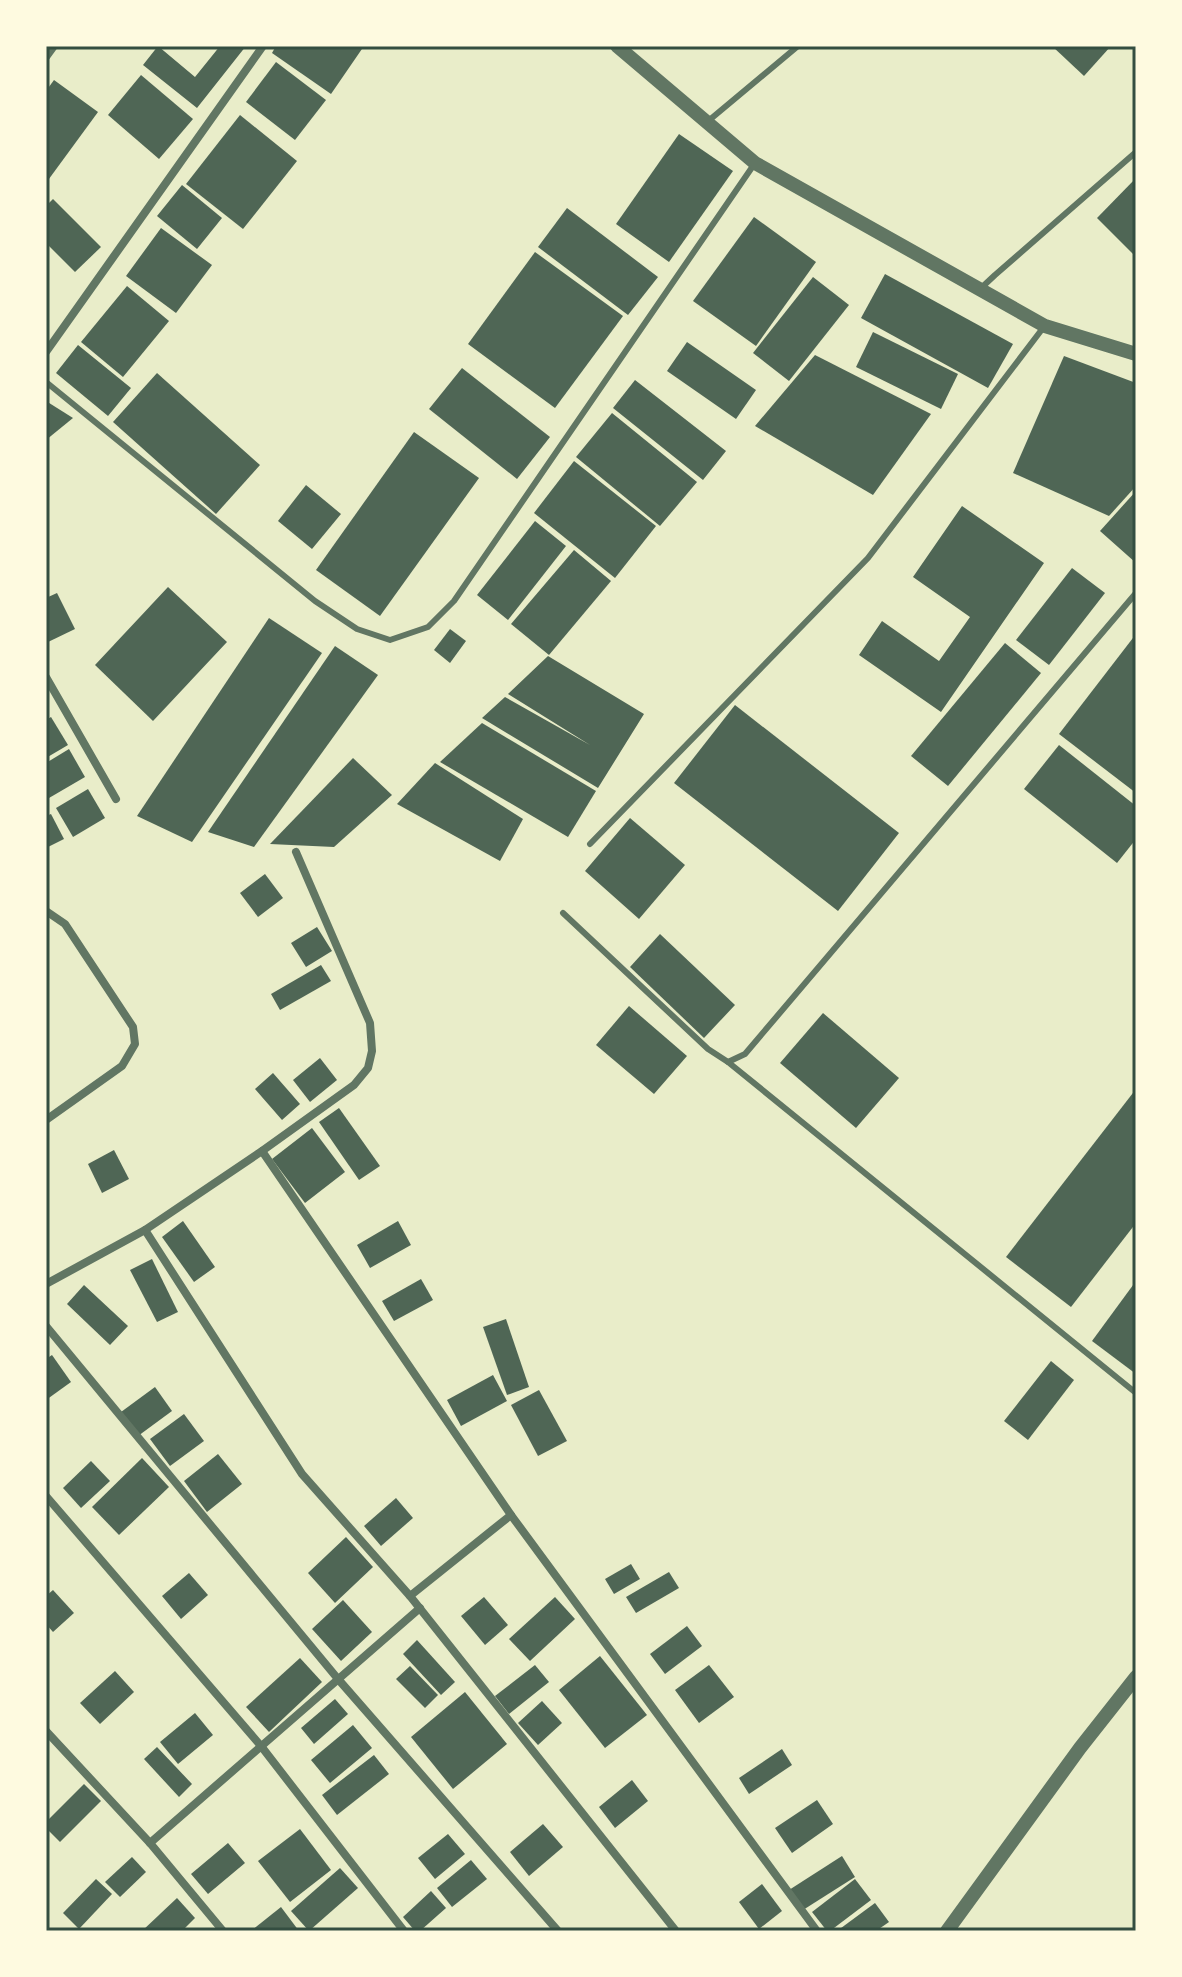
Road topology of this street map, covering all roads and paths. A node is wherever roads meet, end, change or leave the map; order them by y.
1 (54, 46) edge
2 (263, 46) edge
3 (617, 46) edge
4 (798, 46) edge
5 (46, 57) edge
6 (707, 122) junction
7 (1136, 152) edge
8 (755, 163) junction
9 (980, 289) junction
10 (1045, 326) junction
11 (46, 352) edge
12 (1136, 354) edge
13 (46, 382) edge
14 (1136, 593) edge
15 (46, 677) edge
16 (116, 799) dead end
17 (590, 844) dead end
18 (296, 852) dead end
19 (46, 911) edge
20 (563, 913) dead end
21 (728, 1062) junction
22 (46, 1120) edge
23 (262, 1151) junction
24 (145, 1230) junction
25 (46, 1284) edge
26 (46, 1326) edge
27 (1136, 1393) edge
28 (46, 1496) edge
29 (511, 1515) junction
30 (410, 1596) junction
31 (420, 1608) junction
32 (1136, 1677) edge
33 (338, 1679) junction
34 (46, 1731) edge
35 (261, 1746) junction
36 (150, 1843) junction
37 (948, 1930) edge
38 (223, 1931) edge
39 (404, 1931) edge
40 (558, 1931) edge
41 (676, 1931) edge
42 (817, 1931) edge

1 - 5 street
2 - 11 street
3 - 6 street
4 - 6 lane
6 - 8 street
7 - 9 lane
8 - 9 street
8 - 13 lane
9 - 10 street
10 - 12 street
10 - 17 lane
14 - 21 lane
15 - 16 street
18 - 23 street
19 - 22 street
20 - 21 lane
21 - 27 lane
23 - 24 street
23 - 29 street
24 - 25 street
24 - 30 street
26 - 33 street
28 - 35 street
29 - 30 street
29 - 42 street
30 - 31 street
31 - 33 street
31 - 41 street
32 - 37 street
33 - 35 street
33 - 40 street
34 - 36 street
35 - 36 street
35 - 39 street
36 - 38 street

